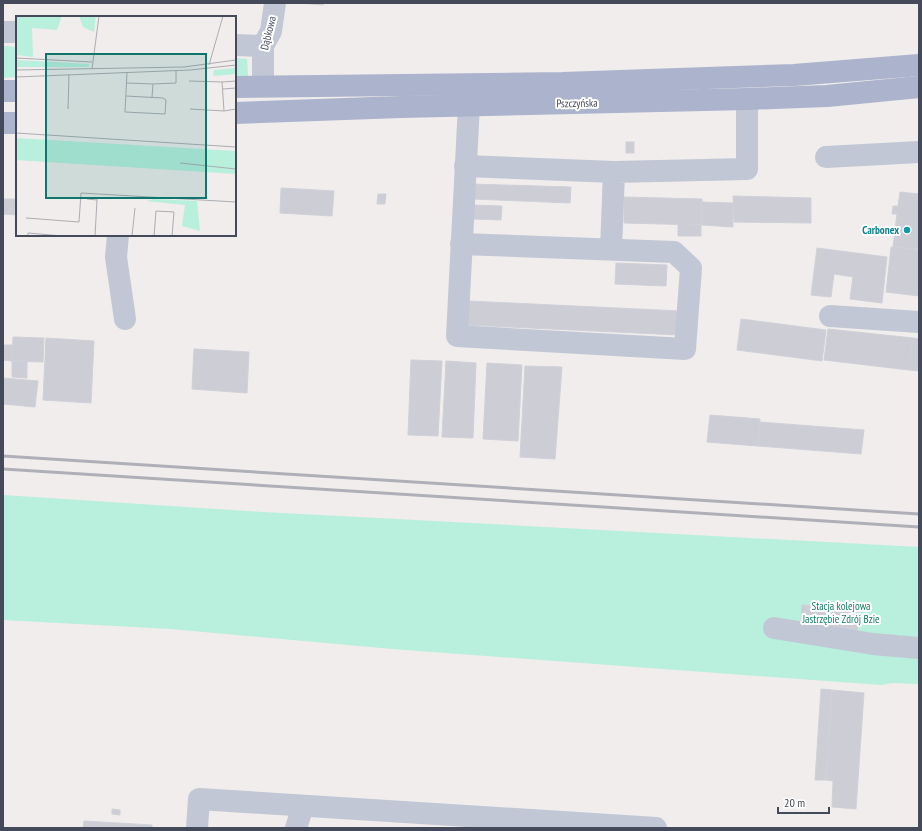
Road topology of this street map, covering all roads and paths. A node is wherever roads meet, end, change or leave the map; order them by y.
1 (275, 3) edge
2 (3, 32) edge
3 (16, 32) edge
4 (236, 45) edge
5 (263, 46) junction
6 (919, 65) edge
7 (263, 86) junction
8 (236, 87) edge
9 (919, 88) edge
10 (3, 91) edge
11 (16, 91) edge
12 (747, 99) junction
13 (469, 105) junction
14 (236, 114) edge
15 (3, 123) edge
16 (16, 123) edge
17 (919, 152) edge
18 (826, 157) dead end
19 (465, 166) junction
20 (614, 172) junction
21 (118, 236) edge
22 (461, 244) junction
23 (611, 249) junction
24 (830, 316) dead end
25 (125, 320) dead end
26 (919, 322) edge
27 (774, 628) dead end
28 (919, 648) edge
29 (303, 806) junction
30 (197, 828) edge
31 (296, 828) edge
32 (656, 828) edge

1 - 5 street, Dąbkowa
2 - 3 street
4 - 5 street
5 - 7 street, Dąbkowa
6 - 7 main road, Pszczyńska
7 - 8 main road, Pszczyńska
9 - 12 main road, Pszczyńska
10 - 11 main road
12 - 13 main road, Pszczyńska
12 - 20 street
13 - 14 main road, Pszczyńska
13 - 19 street
15 - 16 main road
17 - 18 street
19 - 20 street
19 - 22 street
20 - 23 street
21 - 25 street
22 - 23 street
22 - 23 street
24 - 26 street
27 - 28 street
29 - 30 street
29 - 31 street
29 - 32 street

